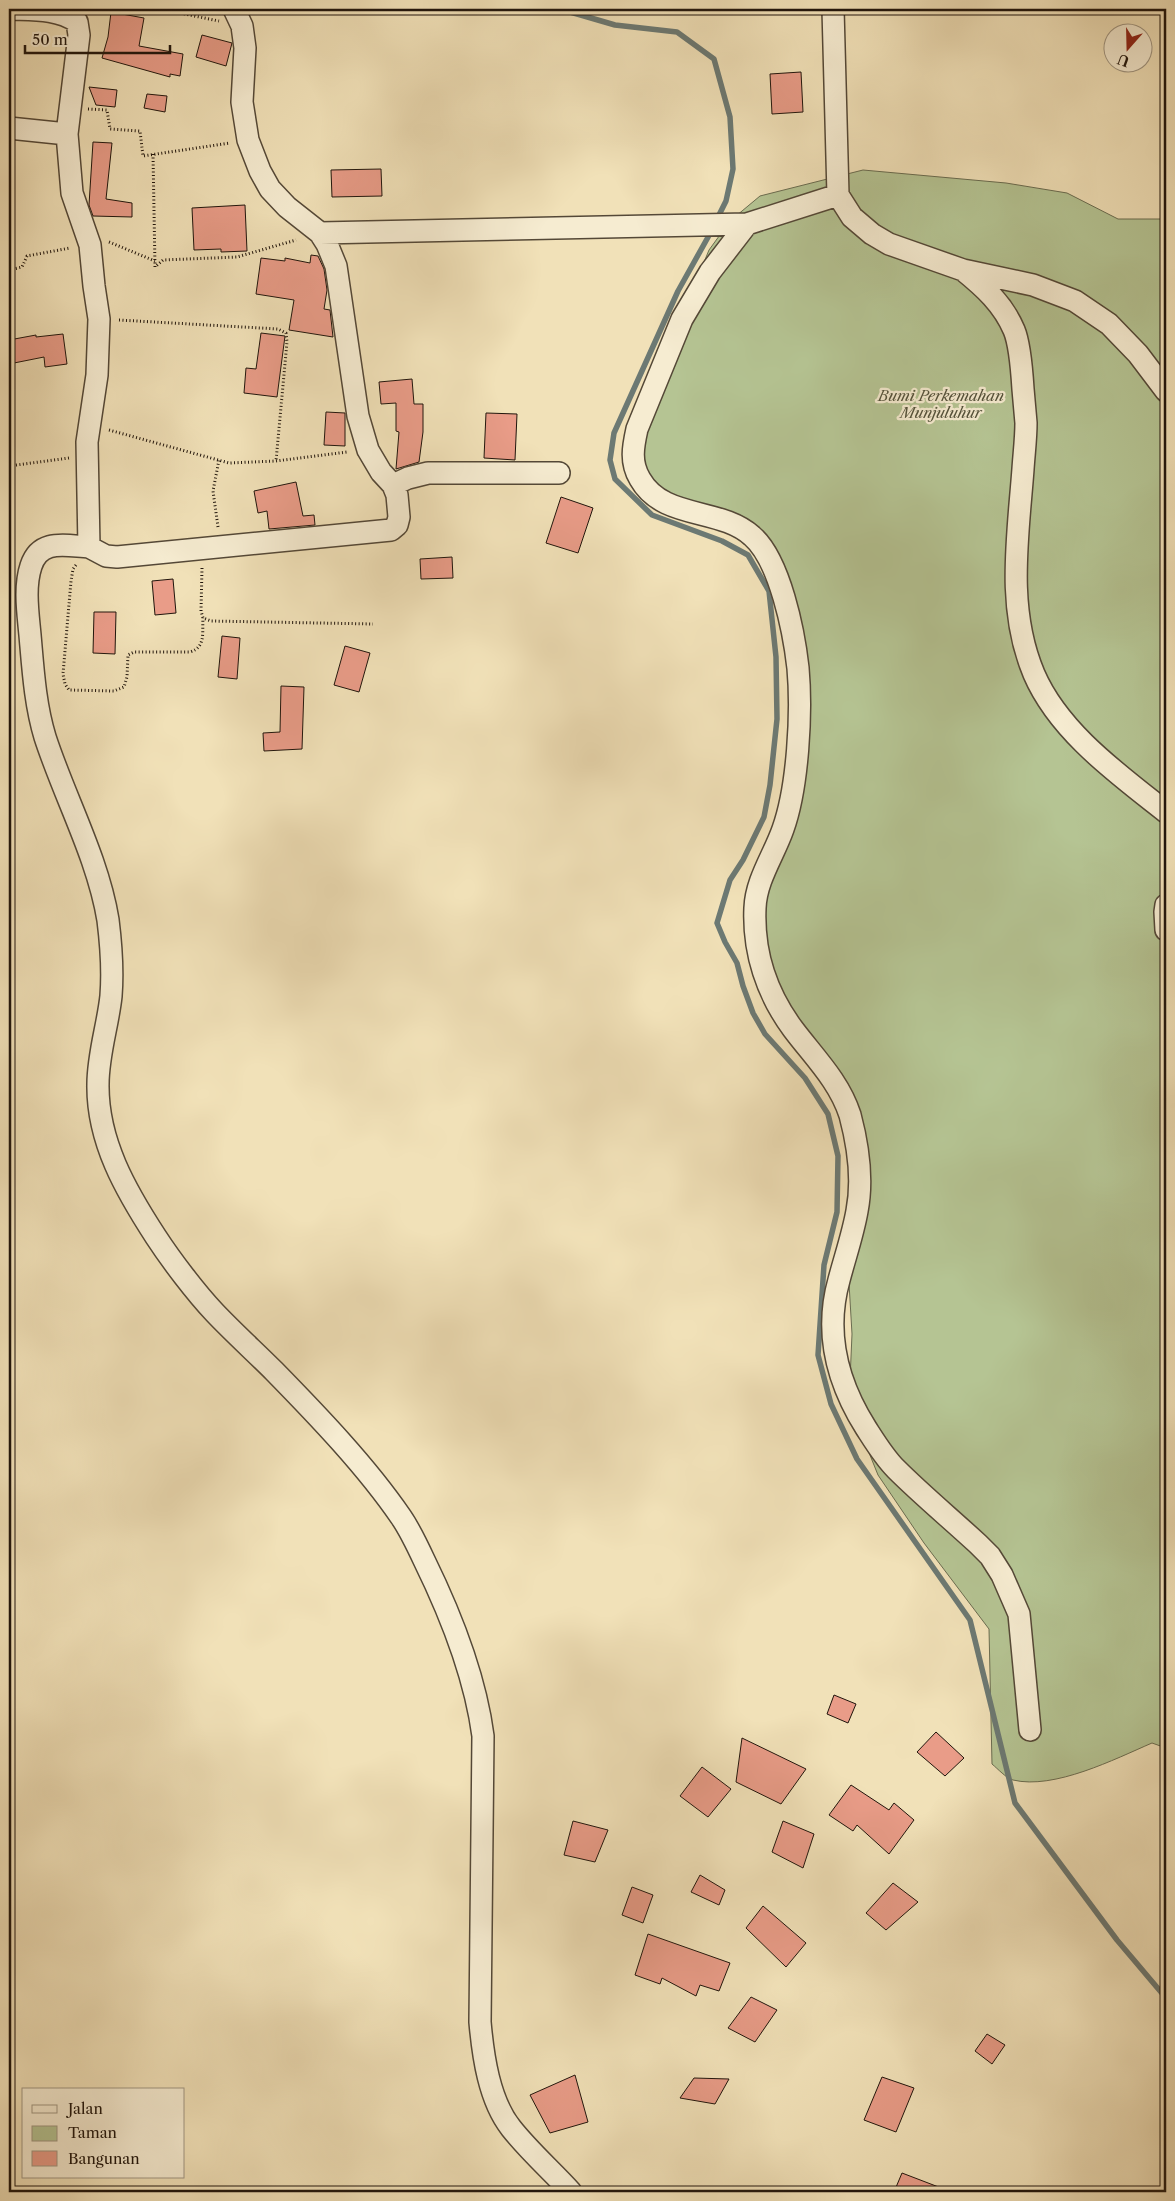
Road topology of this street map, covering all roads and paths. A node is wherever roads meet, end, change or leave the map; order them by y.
1 (11, 9) edge
2 (160, 9) edge
3 (833, 9) edge
4 (238, 18) edge
5 (70, 108) junction
6 (9, 128) edge
7 (67, 134) junction
8 (248, 140) junction
9 (153, 154) junction
10 (838, 195) junction
11 (739, 224) junction
12 (320, 233) junction
13 (88, 239) junction
14 (155, 261) junction
15 (9, 270) edge
16 (964, 270) junction
17 (99, 319) junction
18 (1166, 391) edge
19 (88, 424) junction
20 (368, 450) junction
21 (87, 455) junction
22 (219, 460) junction
23 (276, 461) junction
24 (9, 466) edge
25 (559, 473) dead end
26 (393, 485) junction
27 (89, 546) junction
28 (212, 547) junction
29 (203, 618) junction
30 (373, 624) dead end
31 (1166, 812) edge
32 (1166, 905) edge
33 (1166, 930) edge
34 (1030, 1730) dead end
35 (572, 2192) edge

1 - 5 street
2 - 4 path
3 - 10 street
4 - 8 street
5 - 7 street
5 - 9 path
6 - 7 street
7 - 13 street
8 - 9 path
8 - 12 street
9 - 14 path
10 - 11 street
10 - 16 street
11 - 12 street
11 - 34 street
12 - 14 path
12 - 20 street
13 - 14 path
13 - 15 path
13 - 17 street
16 - 18 street
16 - 31 street
17 - 19 street
17 - 23 path
19 - 21 street
19 - 22 path
20 - 23 path
20 - 26 street
21 - 24 path
21 - 27 street
22 - 23 path
22 - 28 path
25 - 26 street
26 - 28 street
27 - 28 street
27 - 29 path
27 - 35 street
28 - 29 path
29 - 30 path
32 - 33 street

